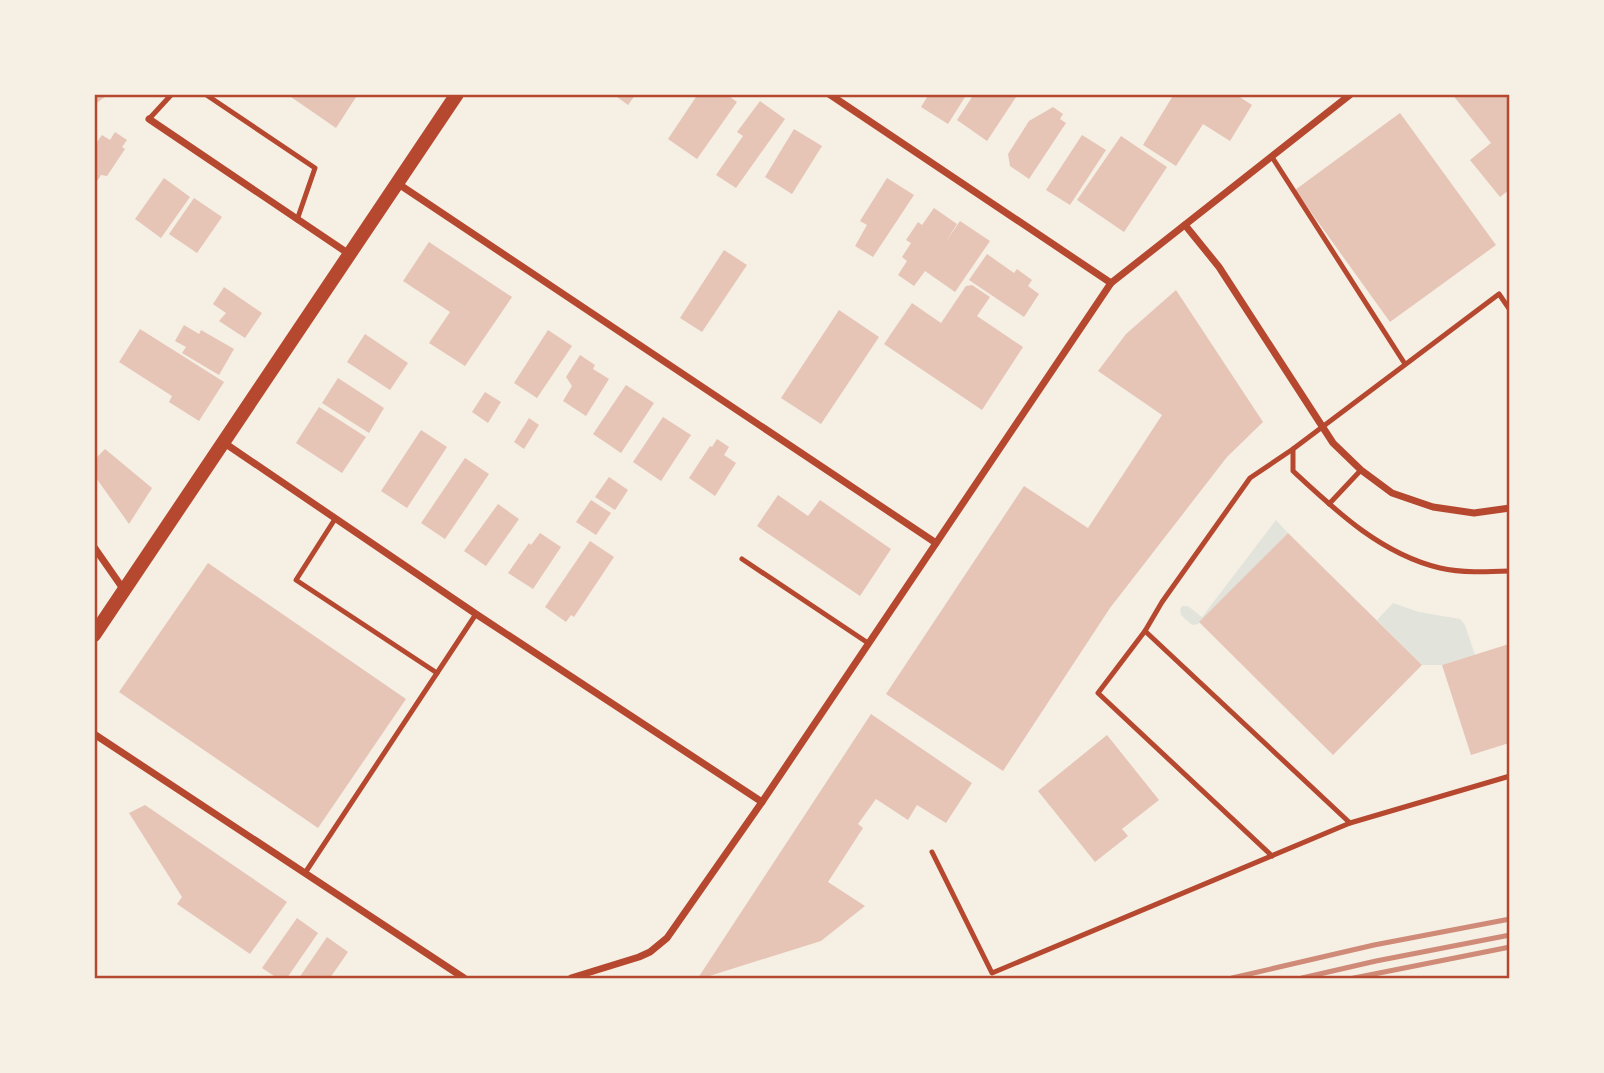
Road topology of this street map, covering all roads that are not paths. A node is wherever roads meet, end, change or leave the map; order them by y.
1 (172, 94) edge
2 (205, 94) edge
3 (457, 94) edge
4 (829, 94) edge
5 (1351, 94) edge
6 (149, 118) joint
7 (1272, 157) junction
8 (397, 183) junction
9 (297, 220) junction
10 (1185, 225) junction
11 (349, 254) junction
12 (1111, 284) junction
13 (1510, 310) edge
14 (1405, 364) junction
15 (1322, 426) junction
16 (223, 442) junction
17 (1293, 449) junction
18 (1361, 470) junction
19 (1329, 504) junction
20 (1510, 508) edge
21 (335, 519) junction
22 (936, 543) junction
23 (94, 547) edge
24 (742, 559) dead end
25 (1510, 571) edge
26 (124, 591) junction
27 (476, 614) junction
28 (1145, 631) junction
29 (94, 635) edge
30 (869, 643) junction
31 (437, 673) junction
32 (94, 734) edge
33 (1510, 776) edge
34 (762, 802) junction
35 (1350, 823) junction
36 (932, 852) dead end
37 (1272, 856) junction
38 (305, 873) junction
39 (464, 978) edge
40 (572, 978) edge

1 - 6 lane
2 - 9 lane
3 - 8 main road
4 - 12 street
5 - 7 street
6 - 9 street
7 - 10 street
7 - 14 lane
8 - 11 main road
8 - 22 street
9 - 11 street
10 - 12 street
10 - 15 street
11 - 16 main road
12 - 22 street
13 - 14 lane
14 - 15 lane
15 - 17 lane
15 - 18 street
16 - 21 street
16 - 26 main road
17 - 19 lane
17 - 28 lane
18 - 19 lane
18 - 20 street
19 - 25 lane
21 - 27 street
21 - 31 lane
22 - 30 street
23 - 26 street
24 - 30 lane
26 - 29 main road
27 - 31 lane
27 - 34 street
28 - 35 lane
28 - 37 lane
30 - 34 street
31 - 38 lane
32 - 38 street
33 - 35 lane
34 - 40 street
35 - 37 lane
36 - 37 lane
38 - 39 street

